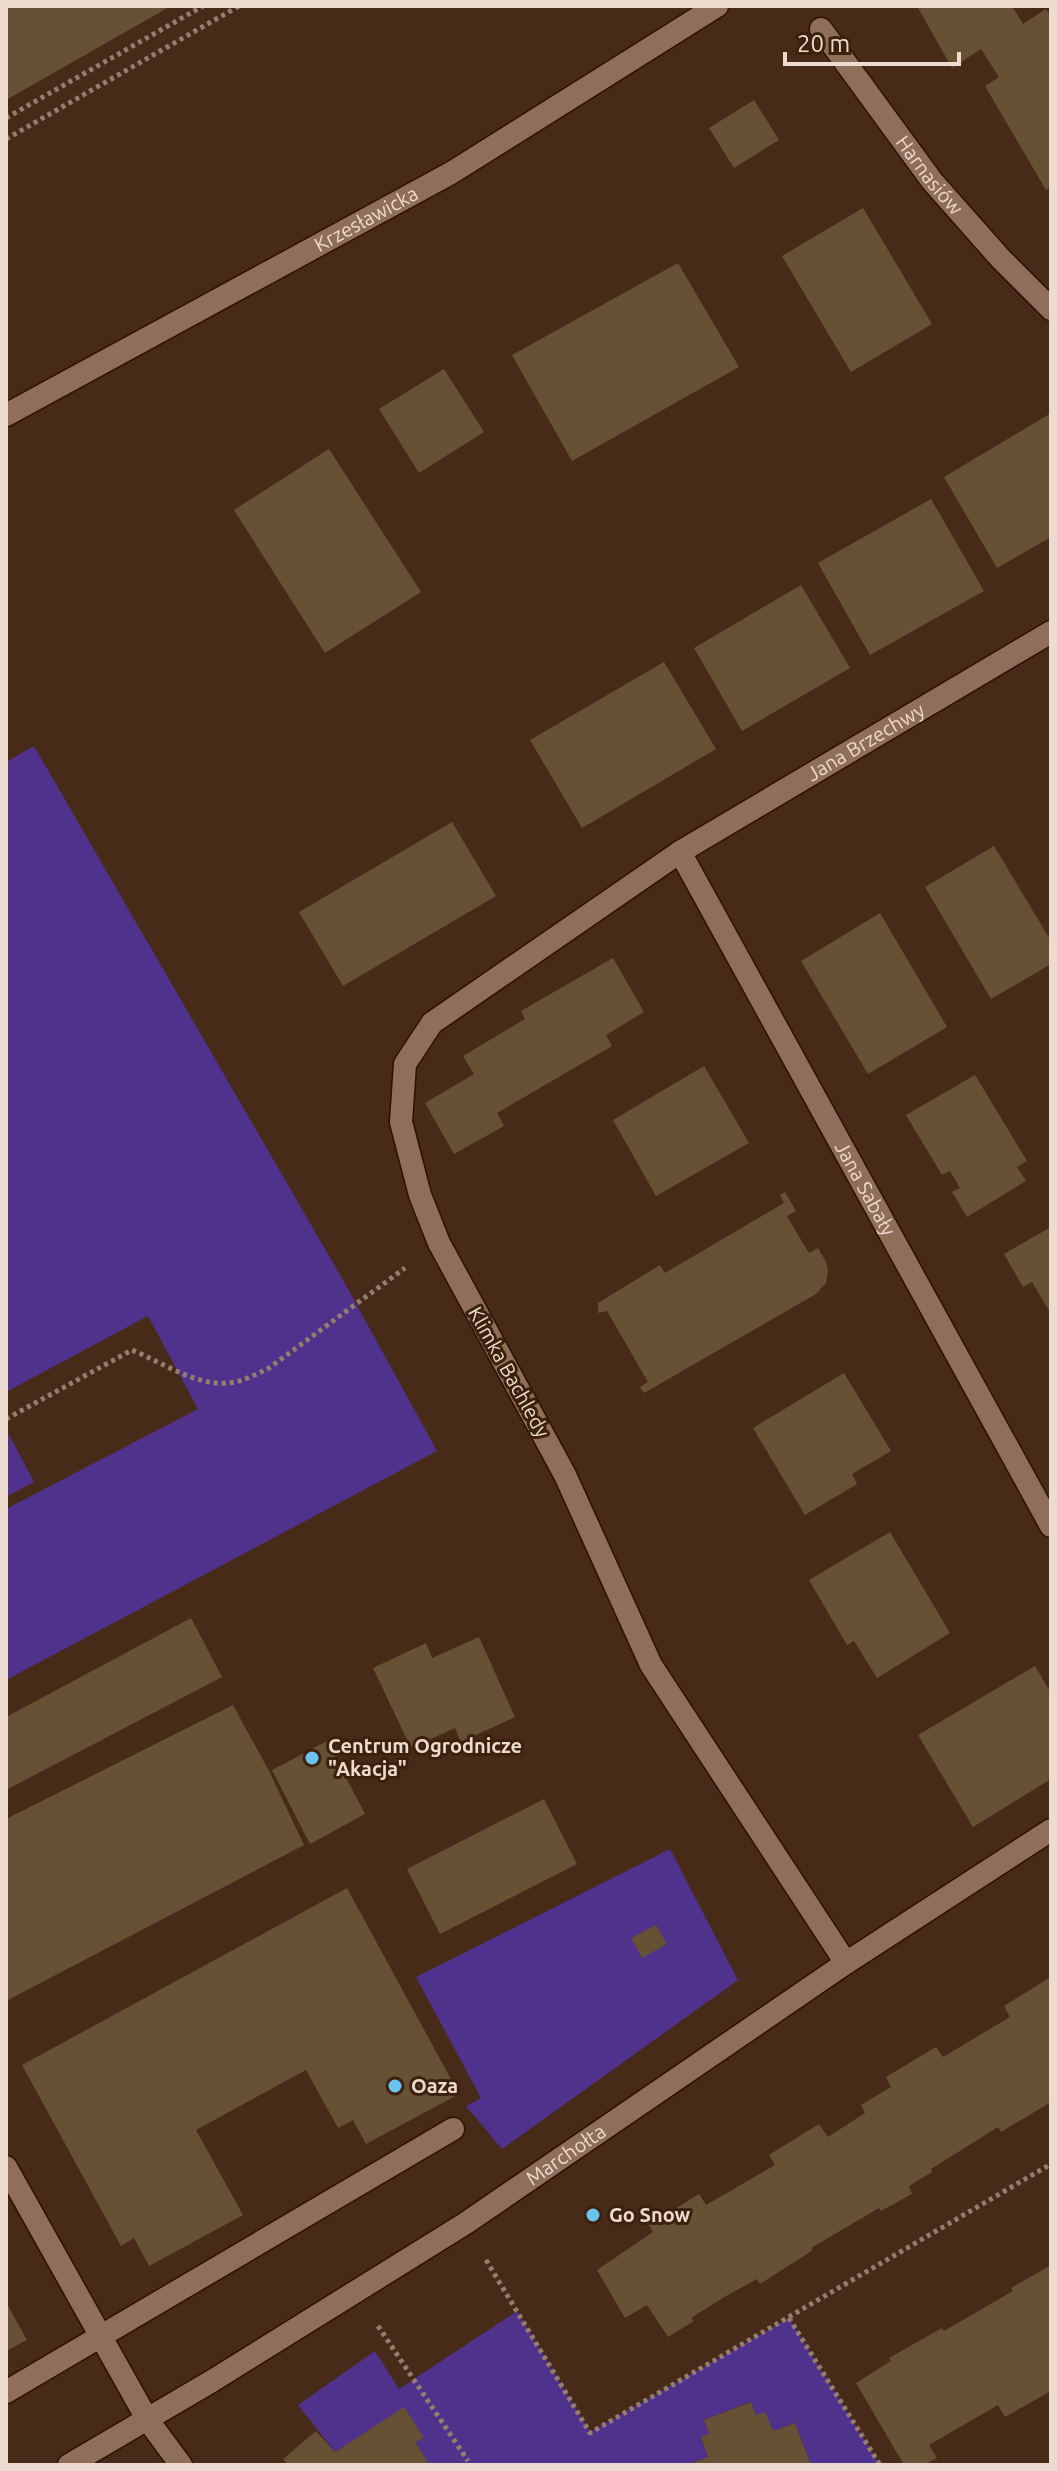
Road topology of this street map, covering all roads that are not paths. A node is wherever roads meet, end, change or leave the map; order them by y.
1 (717, 6) edge
2 (821, 29) dead end
3 (1051, 309) edge
4 (6, 415) edge
5 (1051, 632) edge
6 (680, 852) junction
7 (1051, 1526) edge
8 (1051, 1830) edge
9 (846, 1963) junction
10 (453, 2129) dead end
11 (6, 2167) edge
12 (101, 2336) junction
13 (6, 2392) edge
14 (147, 2419) junction
15 (69, 2465) edge
16 (181, 2465) edge

1 - 4 street, Krzesławicka
2 - 3 street, Harnasiów
5 - 6 street, Jana Brzechwy
6 - 7 street, Jana Sabały
6 - 9 street, Klimka Bachledy
8 - 9 street, Marchołta
9 - 14 street, Marchołta
10 - 12 street
11 - 12 street
12 - 13 street
12 - 14 street
14 - 15 street, Marchołta
14 - 16 street

